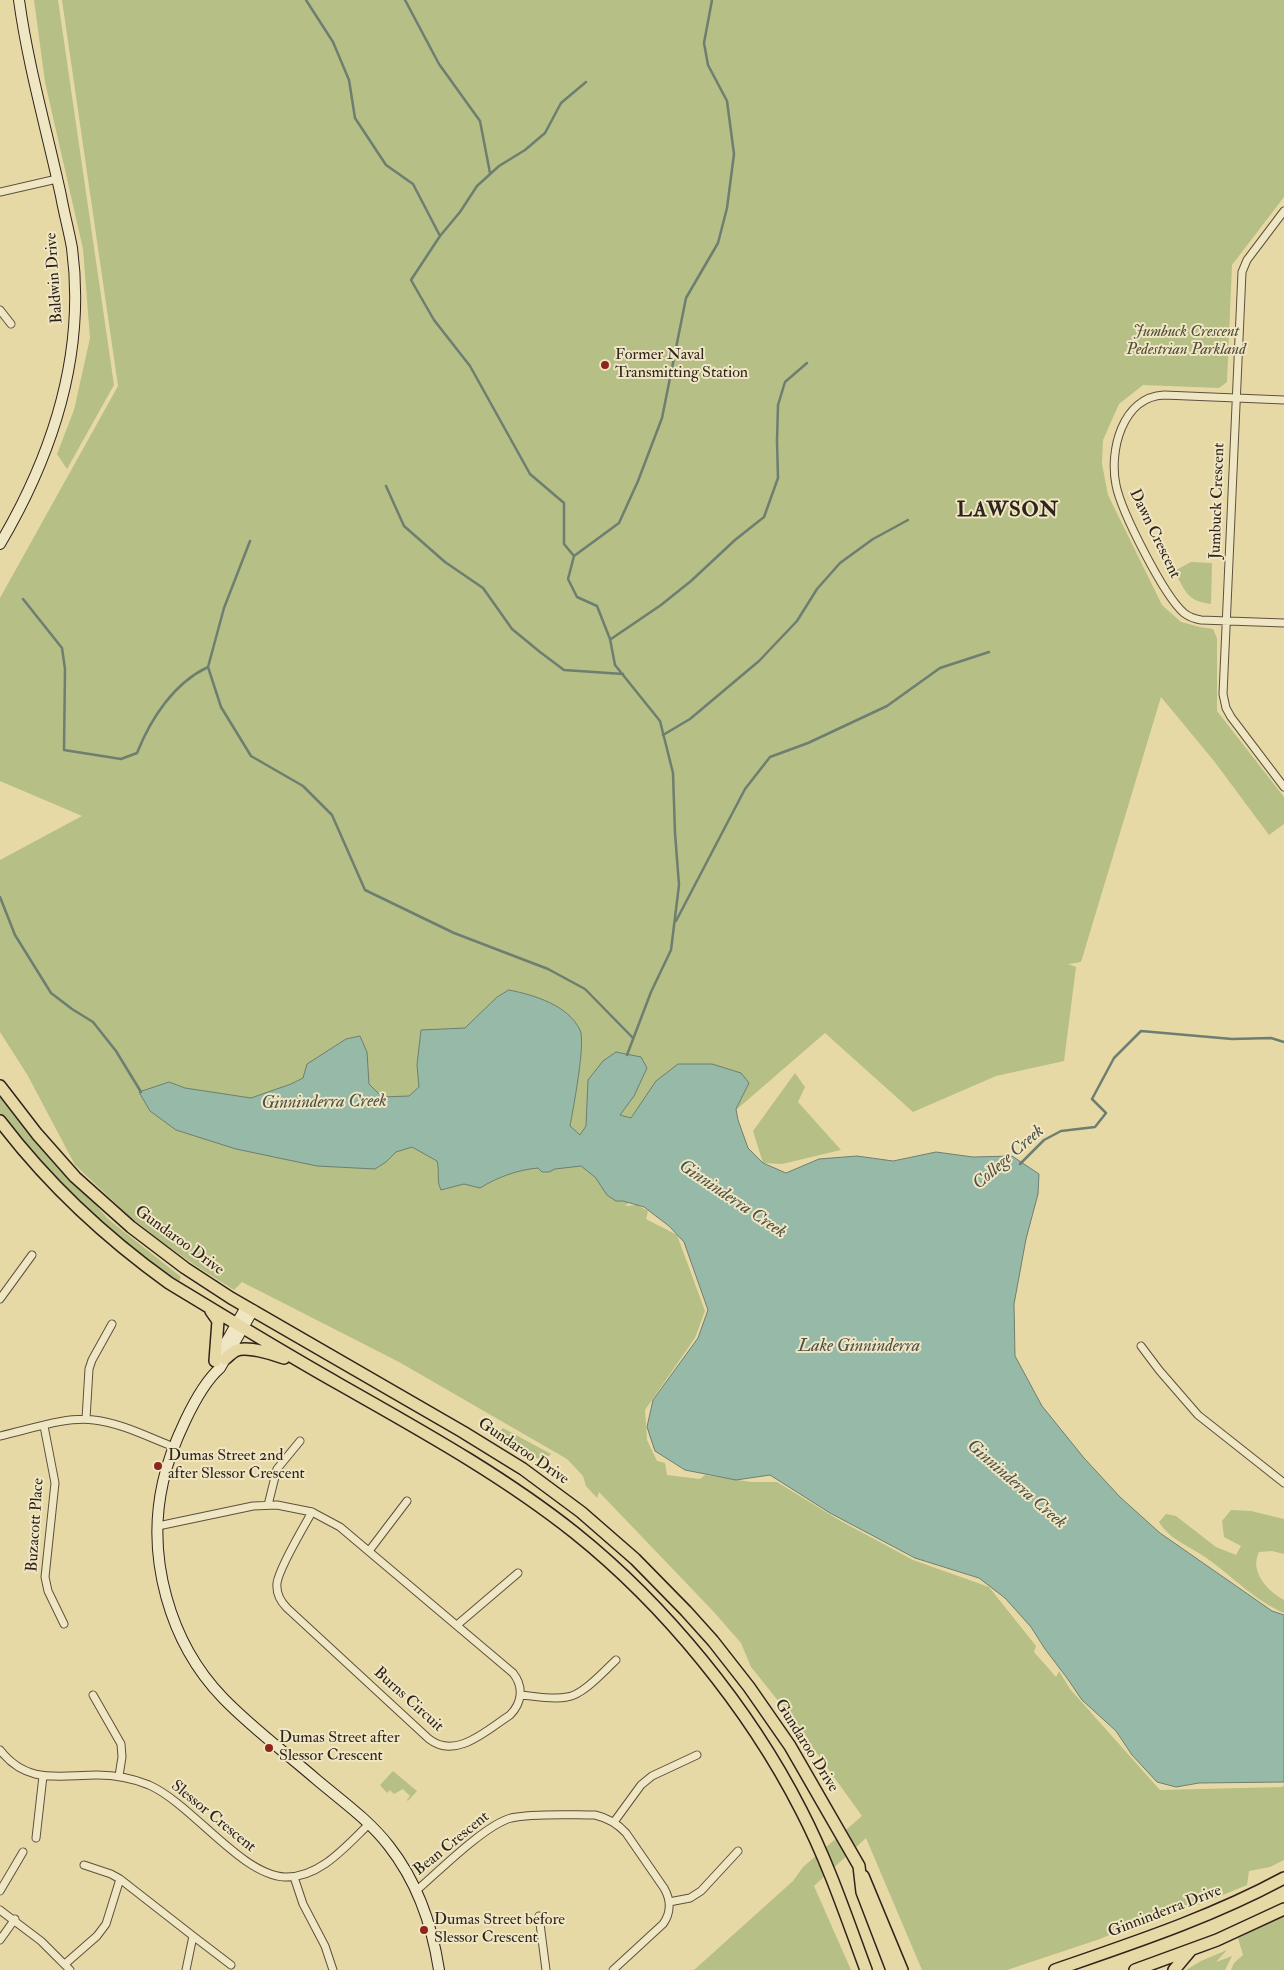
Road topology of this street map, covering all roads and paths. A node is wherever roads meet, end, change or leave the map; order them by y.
1 (19, 0) edge
2 (57, 179) junction
3 (0, 192) edge
4 (1284, 211) edge
5 (0, 310) edge
6 (11, 324) dead end
7 (1236, 398) junction
8 (1284, 400) edge
9 (0, 544) edge
10 (1226, 621) junction
11 (1284, 623) edge
12 (1284, 787) edge
13 (0, 1086) edge
14 (0, 1121) edge
15 (32, 1255) dead end
16 (0, 1298) edge
17 (208, 1307) junction
18 (250, 1309) junction
19 (112, 1324) dead end
20 (240, 1326) junction
21 (1141, 1346) dead end
22 (220, 1360) junction
23 (305, 1365) junction
24 (86, 1419) junction
25 (44, 1426) junction
26 (0, 1436) edge
27 (300, 1441) dead end
28 (174, 1447) junction
29 (1284, 1484) edge
30 (407, 1501) dead end
31 (268, 1505) junction
32 (312, 1512) junction
33 (158, 1526) junction
34 (369, 1551) junction
35 (518, 1573) dead end
36 (64, 1624) dead end
37 (457, 1625) junction
38 (616, 1660) dead end
39 (93, 1695) dead end
40 (520, 1695) junction
41 (0, 1750) edge
42 (697, 1755) dead end
43 (43, 1776) junction
44 (119, 1776) junction
45 (614, 1822) junction
46 (369, 1824) junction
47 (36, 1838) dead end
48 (738, 1851) dead end
49 (23, 1852) dead end
50 (84, 1865) dead end
51 (859, 1866) junction
52 (294, 1877) junction
53 (1284, 1878) edge
54 (120, 1879) junction
55 (417, 1890) junction
56 (0, 1891) edge
57 (669, 1902) junction
58 (1284, 1908) edge
59 (0, 1910) edge
60 (538, 1916) dead end
61 (15, 1920) junction
62 (193, 1936) junction
63 (0, 1940) edge
64 (1191, 1950) junction
65 (231, 1965) dead end
66 (67, 1967) edge
67 (186, 1970) edge
68 (332, 1970) edge
69 (439, 1970) edge
70 (546, 1970) edge
71 (613, 1970) edge
72 (866, 1970) edge
73 (892, 1970) edge
74 (902, 1970) edge
75 (1055, 1970) edge
76 (1135, 1970) edge
77 (1174, 1970) edge

1 - 2 street, Baldwin Drive
2 - 3 street
2 - 9 street, Baldwin Drive
4 - 7 street, Jumbuck Crescent
5 - 6 street
7 - 8 street, Dawn Crescent
7 - 10 street, Jumbuck Crescent
7 - 10 street, Dawn Crescent
10 - 11 street, Dawn Crescent
10 - 12 street, Jumbuck Crescent
13 - 18 main road, Gundaroo Drive
14 - 17 main road
15 - 16 street
17 - 20 main road
17 - 22 main road
18 - 20 street
18 - 51 main road, Gundaroo Drive
19 - 24 street
20 - 22 street
20 - 23 main road
21 - 29 street
22 - 23 main road
22 - 28 street
23 - 72 main road
24 - 25 street
24 - 28 street
25 - 26 street
25 - 36 street, Buzacott Place
27 - 31 street
28 - 33 street
30 - 34 street
31 - 32 street
31 - 33 street
32 - 34 street
32 - 40 street, Burns Circuit
33 - 46 street
34 - 37 street
35 - 37 street
37 - 40 street
38 - 40 street
39 - 44 street
41 - 43 street, Slessor Crescent
42 - 45 street
43 - 44 street, Slessor Crescent
43 - 47 street
44 - 52 street, Slessor Crescent
45 - 55 street, Bean Crescent
45 - 57 street
46 - 52 street, Slessor Crescent
46 - 55 street
48 - 57 street
49 - 56 street
50 - 54 street
51 - 73 main road, Gundaroo Drive
51 - 74 main road
52 - 68 street
53 - 75 main road, Ginninderra Drive
54 - 62 street
54 - 66 street
55 - 69 street
57 - 71 street
58 - 64 main road
59 - 61 street
60 - 70 street
61 - 63 street
61 - 66 street
62 - 65 street
62 - 67 street
64 - 76 main road
64 - 77 main road

